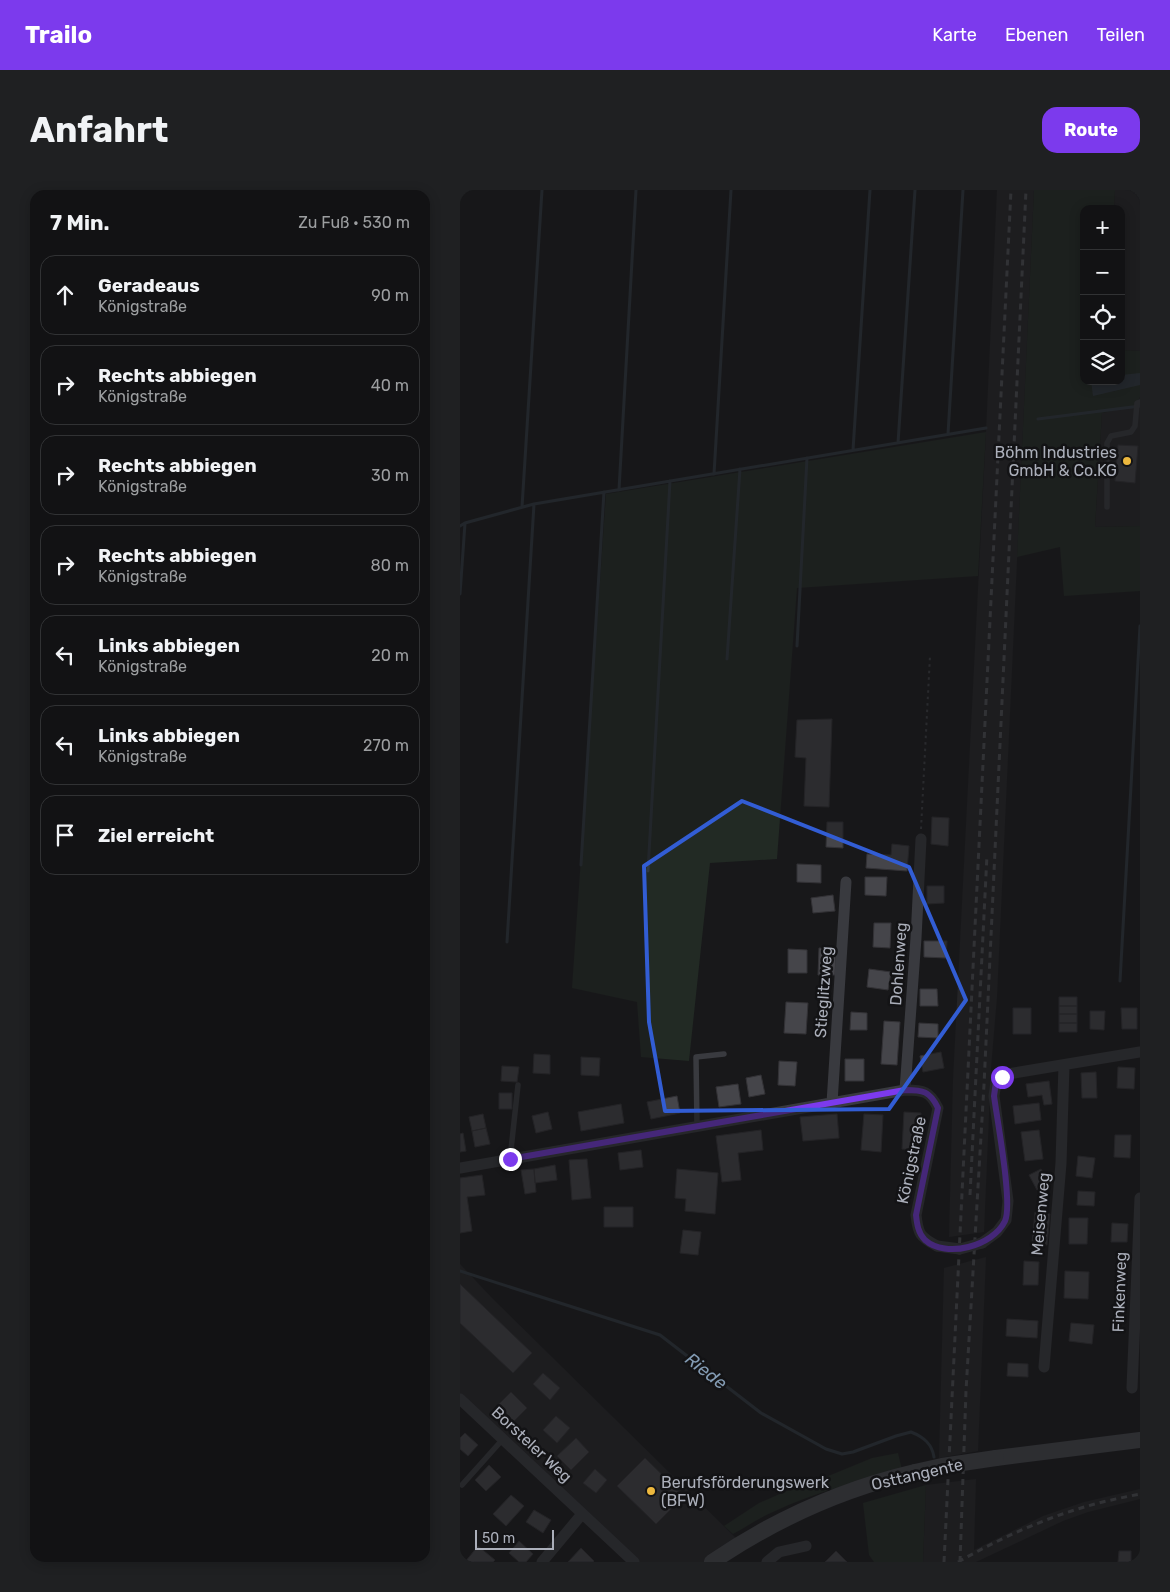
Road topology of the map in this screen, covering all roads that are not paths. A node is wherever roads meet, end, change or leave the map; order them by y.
1 (1140, 402) edge
2 (1107, 507) dead end
3 (921, 839) road end
4 (846, 882) dead end
5 (1140, 1052) edge
6 (724, 1054) dead end
7 (1064, 1064) junction
8 (518, 1085) dead end
9 (905, 1090) junction
10 (832, 1103) junction
11 (697, 1127) junction
12 (510, 1159) junction
13 (460, 1168) edge
14 (1140, 1198) edge
15 (1044, 1366) dead end
16 (1132, 1388) dead end
17 (460, 1399) edge
18 (503, 1439) junction
19 (1140, 1440) edge
20 (462, 1485) dead end
21 (582, 1514) junction
22 (806, 1546) dead end
23 (542, 1562) edge
24 (634, 1562) edge
25 (712, 1562) edge
26 (767, 1562) edge

1 - 2 lane
3 - 9 street, Dohlenweg
4 - 10 street, Stieglitzweg
5 - 7 street, Königstraße
6 - 11 lane
7 - 9 street, Königstraße, bridge
7 - 15 street, Meisenweg
8 - 12 lane
9 - 10 street, Königstraße
10 - 11 street, Königstraße
11 - 12 street, Königstraße
12 - 13 street, Königstraße
14 - 16 street, Finkenweg
17 - 18 street, Borsteler Weg
18 - 20 lane
18 - 21 street, Borsteler Weg
19 - 25 main road, Osttangente, bridge
21 - 23 street
21 - 24 street, Borsteler Weg
22 - 26 street

